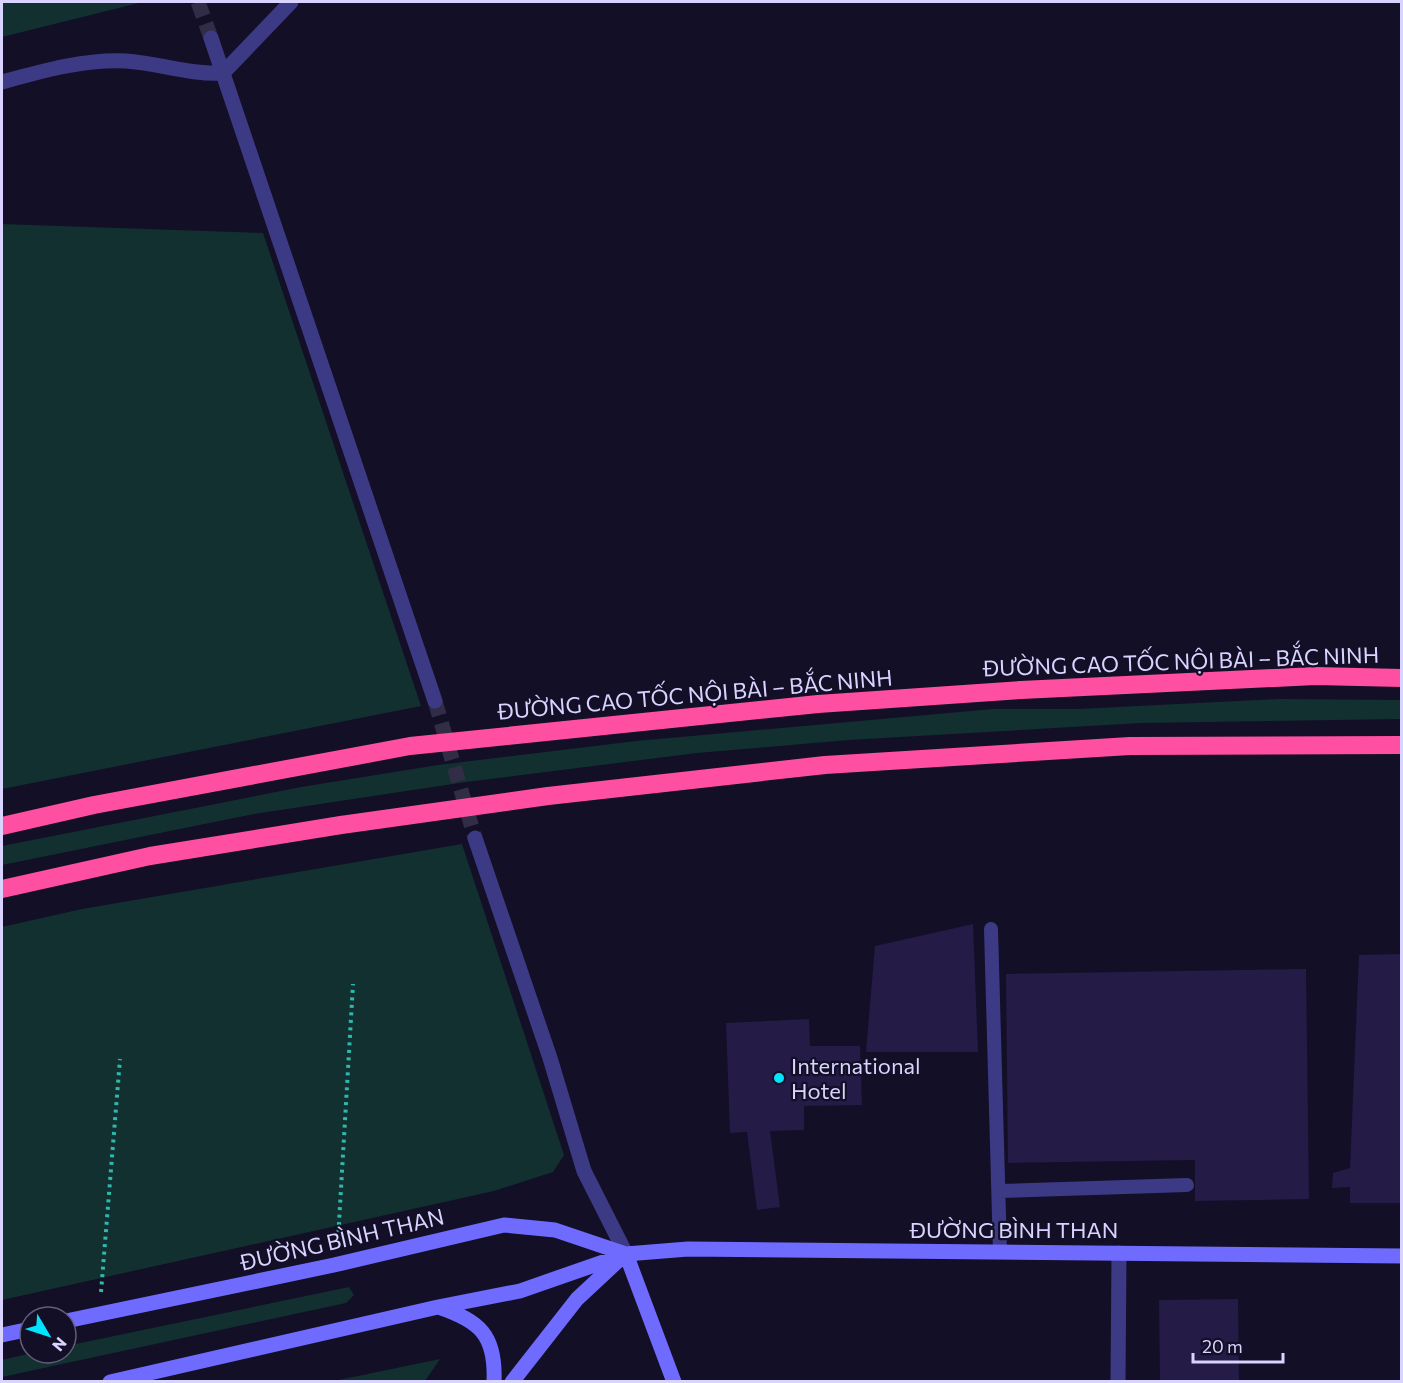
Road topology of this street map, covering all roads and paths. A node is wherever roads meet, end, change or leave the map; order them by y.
1 (291, 2) edge
2 (211, 38) tunnel mouth
3 (223, 73) junction
4 (2, 82) edge
5 (1401, 678) edge
6 (435, 701) tunnel mouth
7 (1401, 746) edge
8 (2, 826) edge
9 (475, 838) tunnel mouth
10 (2, 889) edge
11 (991, 929) dead end
12 (353, 984) dead end
13 (120, 1059) dead end
14 (1188, 1185) dead end
15 (999, 1191) junction
16 (1000, 1252) junction
17 (1119, 1253) junction
18 (626, 1254) junction
19 (1401, 1256) edge
20 (334, 1265) junction
21 (438, 1306) junction
22 (98, 1315) junction
23 (78, 1319) edge
24 (18, 1332) edge
25 (2, 1335) edge
26 (110, 1382) edge
27 (494, 1382) edge
28 (512, 1382) edge
29 (674, 1382) edge
30 (1118, 1382) edge

1 - 3 street
2 - 3 street
3 - 4 street
3 - 6 street
5 - 8 highway, ĐƯỜNG CAO TỐC NỘI BÀI – BẮC NINH
7 - 10 highway
9 - 18 street
11 - 15 lane
12 - 20 path
13 - 22 path
14 - 15 lane
15 - 16 lane
16 - 17 main road, ĐƯỜNG BÌNH THAN
16 - 18 main road, ĐƯỜNG BÌNH THAN
17 - 19 main road, ĐƯỜNG BÌNH THAN
17 - 30 street
18 - 20 main road, ĐƯỜNG BÌNH THAN
18 - 21 main road, ĐƯỜNG BÌNH THAN
18 - 28 main road
18 - 29 main road
20 - 22 main road, ĐƯỜNG BÌNH THAN
21 - 26 main road, ĐƯỜNG BÌNH THAN
21 - 27 main road
22 - 23 main road, ĐƯỜNG BÌNH THAN
24 - 25 main road

